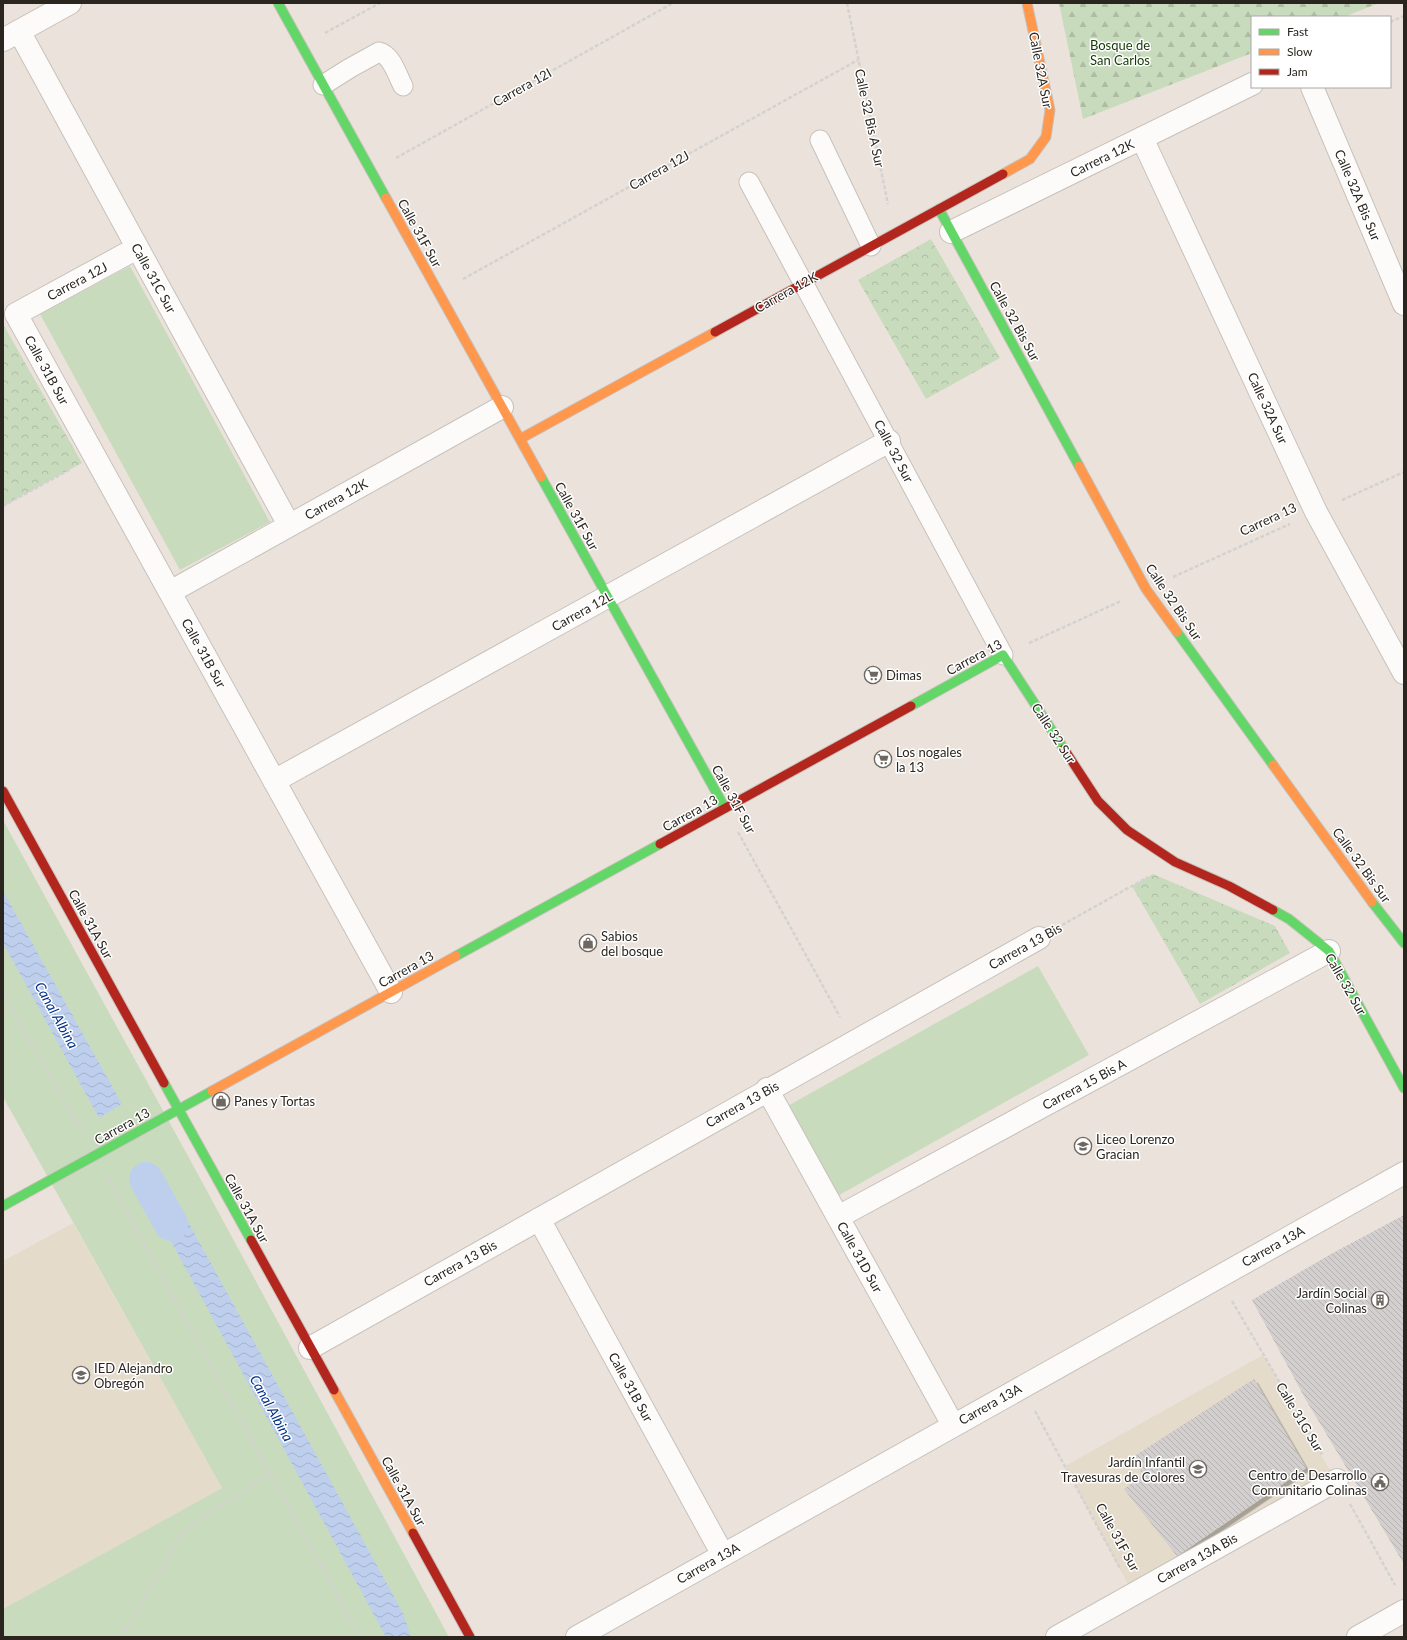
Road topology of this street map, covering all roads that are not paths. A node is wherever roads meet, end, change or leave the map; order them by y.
1 (70, 3) edge
2 (278, 3) edge
3 (1027, 3) edge
4 (11, 36) edge
5 (1251, 84) edge
6 (323, 85) junction
7 (403, 86) dead end
8 (1312, 88) edge
9 (1046, 137) joint
10 (1142, 138) junction
11 (820, 140) dead end
12 (749, 182) dead end
13 (939, 209) junction
14 (951, 232) junction
15 (872, 246) junction
16 (138, 248) junction
17 (804, 283) junction
18 (1404, 304) edge
19 (16, 314) joint
20 (502, 407) junction
21 (520, 439) junction
22 (889, 442) junction
23 (289, 525) junction
24 (170, 592) junction
25 (607, 597) junction
26 (1003, 655) junction
27 (1404, 673) edge
28 (274, 781) junction
29 (3, 791) edge
30 (725, 808) junction
31 (1039, 938) road end
32 (1404, 943) edge
33 (1329, 951) junction
34 (391, 992) junction
35 (1404, 1088) edge
36 (768, 1089) junction
37 (178, 1110) junction
38 (1404, 1172) edge
39 (3, 1206) edge
40 (838, 1217) junction
41 (539, 1219) junction
42 (310, 1348) junction
43 (953, 1425) junction
44 (1337, 1480) road end
45 (723, 1555) junction
46 (1404, 1611) edge
47 (470, 1637) edge
48 (577, 1637) edge
49 (1058, 1637) edge
50 (1358, 1637) edge

1 - 4 street
2 - 6 street, Calle 31F Sur
3 - 9 street, Calle 32A Sur
4 - 16 street, Calle 31C Sur
5 - 10 street, Carrera 12K
6 - 7 lane
6 - 20 street, Calle 31F Sur
8 - 18 street, Calle 32A Bis Sur
9 - 13 street, Carrera 12K
10 - 14 street, Carrera 12K
10 - 27 street, Calle 32A Sur
11 - 15 lane
12 - 17 lane, Calle 32 Sur
13 - 14 street, Calle 32 Bis Sur
13 - 15 street, Carrera 12K
14 - 32 street, Calle 32 Bis Sur
15 - 17 street, Carrera 12K
16 - 19 street, Carrera 12J
16 - 23 street, Calle 31C Sur
17 - 21 street, Carrera 12K
17 - 22 lane, Calle 32 Sur
19 - 24 street, Calle 31B Sur
20 - 21 street, Calle 31F Sur
20 - 23 street, Carrera 12K
21 - 25 street, Calle 31F Sur
22 - 25 street, Carrera 12L
22 - 26 lane, Calle 32 Sur
23 - 24 street, Carrera 12K
24 - 28 street, Calle 31B Sur
25 - 28 street, Carrera 12L
25 - 30 street, Calle 31F Sur
26 - 30 street, Carrera 13
26 - 33 street, Calle 32 Sur
28 - 34 street, Calle 31B Sur
29 - 37 street, Calle 31A Sur
30 - 34 street, Carrera 13
31 - 36 street, Carrera 13 Bis
33 - 35 street, Calle 32 Sur
33 - 40 street, Carrera 15 Bis A
34 - 37 street, Carrera 13
36 - 40 street, Calle 31D Sur
36 - 41 street, Carrera 13 Bis
37 - 39 street, Carrera 13
37 - 42 street, Calle 31A Sur
38 - 43 street, Carrera 13A
40 - 43 street, Calle 31D Sur
41 - 42 street, Carrera 13 Bis
41 - 45 street, Calle 31B Sur
42 - 47 street, Calle 31A Sur
43 - 45 street, Carrera 13A
44 - 49 street, Carrera 13A Bis
45 - 48 street, Carrera 13A
46 - 50 street

